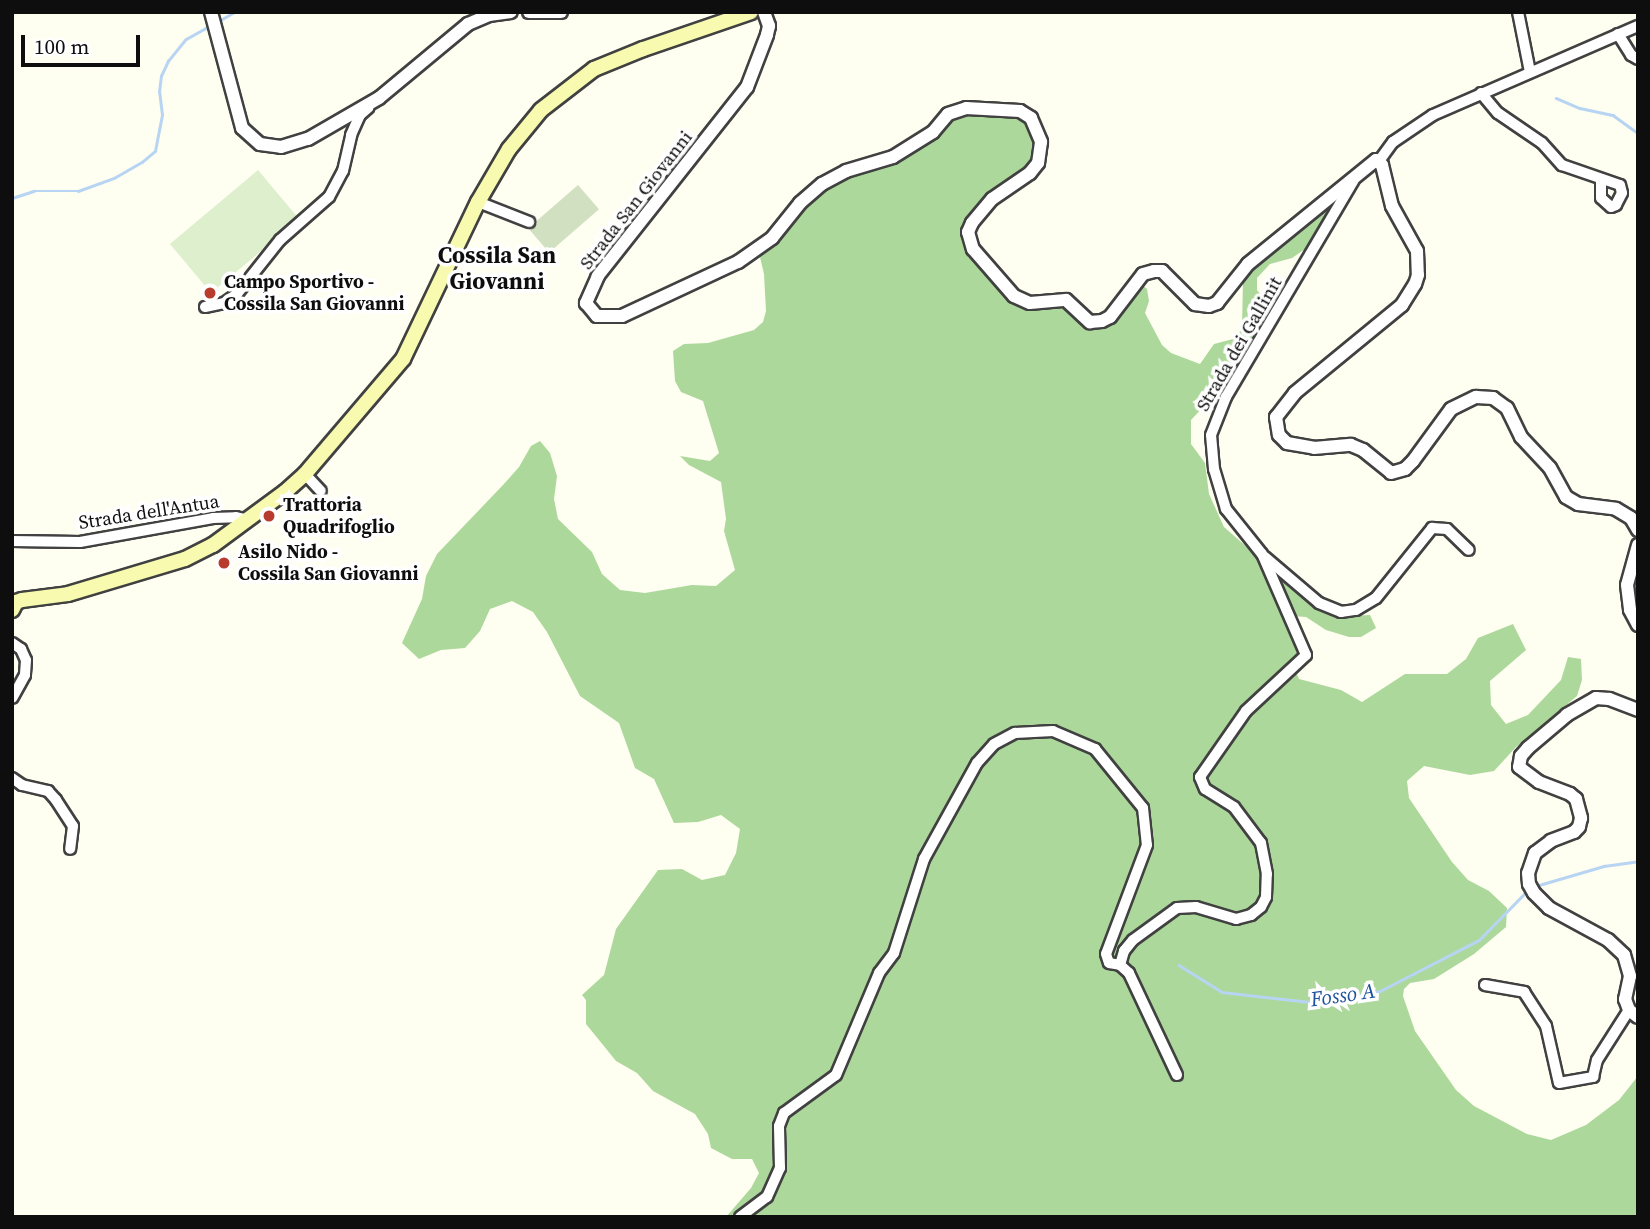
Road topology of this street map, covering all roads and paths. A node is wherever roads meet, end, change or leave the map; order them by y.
1 (211, 12) edge
2 (511, 12) edge
3 (529, 12) edge
4 (561, 12) edge
5 (751, 12) edge
6 (764, 12) edge
7 (1518, 12) edge
8 (1638, 26) edge
9 (1618, 34) junction
10 (1638, 59) edge
11 (1530, 72) junction
12 (1481, 93) junction
13 (379, 98) junction
14 (1379, 160) junction
15 (1354, 179) junction
16 (1601, 179) dead end
17 (478, 202) junction
18 (529, 222) dead end
19 (205, 307) dead end
20 (305, 474) junction
21 (321, 491) dead end
22 (249, 520) junction
23 (1638, 530) edge
24 (12, 541) edge
25 (1638, 545) edge
26 (1469, 550) dead end
27 (1262, 554) junction
28 (14, 605) edge
29 (1638, 625) edge
30 (12, 643) edge
31 (12, 698) edge
32 (1638, 710) edge
33 (12, 778) edge
34 (70, 849) dead end
35 (1120, 965) junction
36 (1485, 985) dead end
37 (1633, 1013) edge
38 (1177, 1075) dead end
39 (740, 1217) edge

1 - 13 street
2 - 13 street
3 - 4 street
5 - 17 main road
6 - 15 street, Strada San Giovanni
7 - 11 street
8 - 9 street
9 - 10 street
9 - 11 street
11 - 12 street
12 - 14 street
12 - 16 street
13 - 19 street
14 - 15 street, Strada San Giovanni
14 - 23 street
15 - 27 street, Strada dei Gallinit
17 - 18 street
17 - 20 main road
20 - 21 street
20 - 22 main road
22 - 24 street, Strada dell'Antua
22 - 28 main road
25 - 29 street
26 - 27 street
27 - 35 street, Strada dei Gallinit
30 - 31 street
32 - 37 street
33 - 34 street
35 - 38 street
35 - 39 street
36 - 37 street

